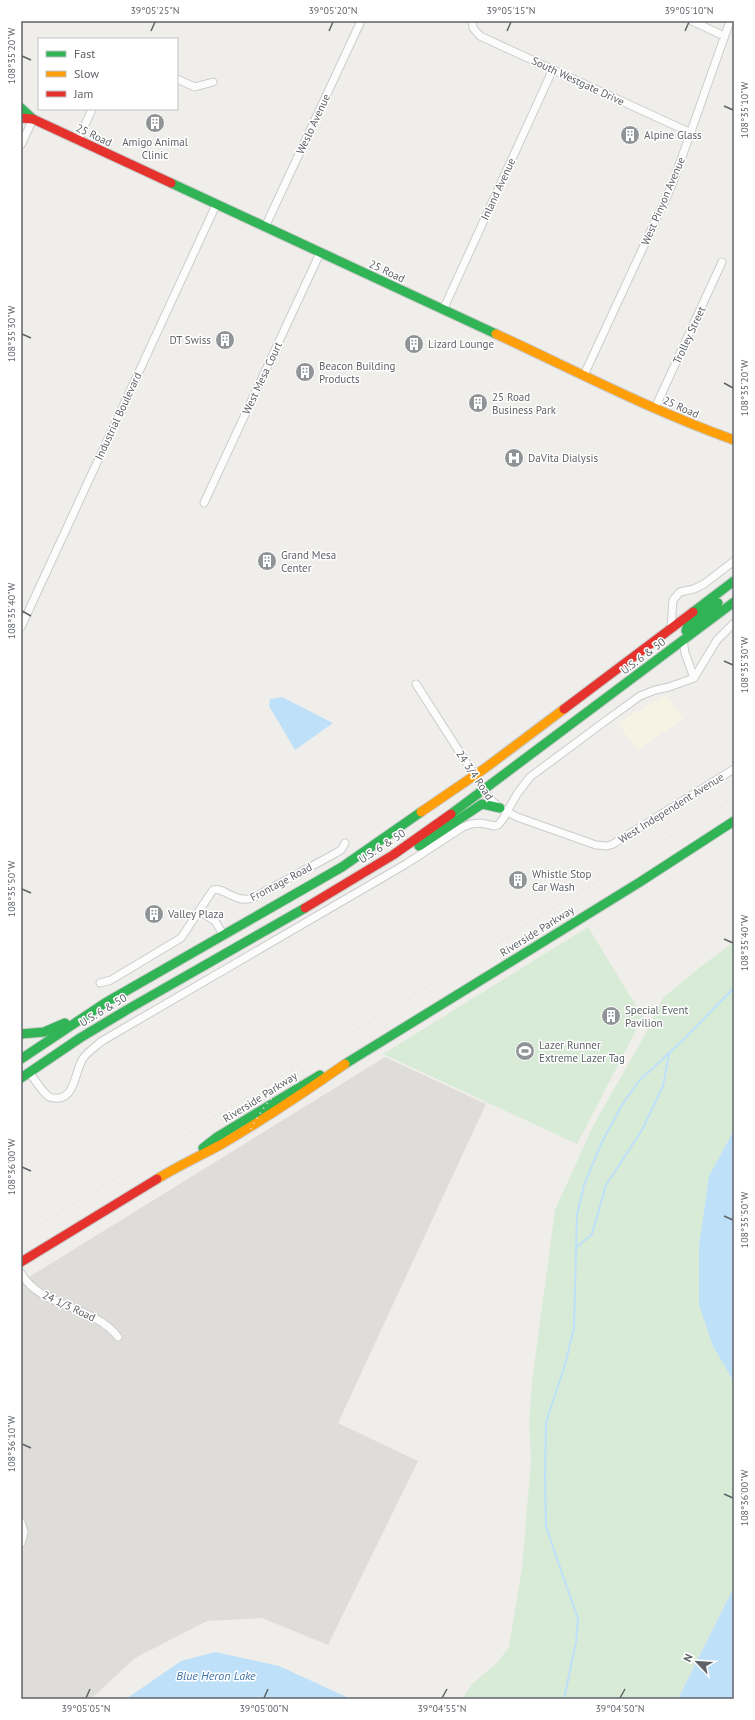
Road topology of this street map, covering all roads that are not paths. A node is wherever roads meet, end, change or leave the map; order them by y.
1 (361, 21) edge
2 (472, 21) edge
3 (692, 21) edge
4 (730, 21) edge
5 (724, 36) junction
6 (553, 69) junction
7 (178, 80) edge
8 (213, 82) dead end
9 (21, 108) edge
10 (92, 110) edge
11 (21, 118) edge
12 (33, 119) junction
13 (691, 133) junction
14 (78, 141) junction
15 (21, 145) edge
16 (216, 205) junction
17 (264, 227) junction
18 (320, 253) junction
19 (722, 262) dead end
20 (442, 310) junction
21 (584, 375) junction
22 (655, 408) junction
23 (734, 440) edge
24 (204, 503) dead end
25 (734, 561) edge
26 (734, 581) edge
27 (734, 590) edge
28 (734, 602) edge
29 (734, 623) edge
30 (21, 627) edge
31 (671, 628) junction
32 (684, 640) junction
33 (694, 678) junction
34 (416, 684) dead end
35 (578, 719) junction
36 (734, 769) edge
37 (472, 775) junction
38 (482, 789) junction
39 (503, 811) junction
40 (734, 821) edge
41 (345, 843) dead end
42 (606, 846) joint
43 (371, 868) junction
44 (199, 911) junction
45 (224, 936) junction
46 (100, 984) dead end
47 (106, 1004) junction
48 (130, 1008) junction
49 (21, 1034) edge
50 (21, 1060) edge
51 (29, 1072) junction
52 (21, 1078) edge
53 (21, 1262) edge
54 (21, 1273) edge
55 (118, 1337) dead end
56 (21, 1523) edge
57 (21, 1542) edge

1 - 17 street, Weslo Avenue
2 - 6 street, South Westgate Drive
3 - 5 street
4 - 5 street, West Pinyon Avenue
5 - 13 street, West Pinyon Avenue
6 - 13 street, South Westgate Drive
6 - 20 street, Inland Avenue
7 - 8 street
9 - 12 main road, 25 Road
10 - 14 street
11 - 12 main road, 25 Road
12 - 14 main road, 25 Road
12 - 15 street
13 - 21 street, West Pinyon Avenue
14 - 16 main road, 25 Road
16 - 17 main road, 25 Road
16 - 30 street, Industrial Boulevard
17 - 18 main road, 25 Road
18 - 20 main road, 25 Road
18 - 24 street, West Mesa Court
19 - 22 street, Trolley Street
20 - 21 main road, 25 Road
21 - 22 main road, 25 Road
22 - 23 main road, 25 Road
25 - 31 street
26 - 31 main road, U.S. 6 & 50
27 - 32 main road
28 - 32 main road, U.S. 6 & 50
29 - 33 street
31 - 35 main road
31 - 37 main road, U.S. 6 & 50
32 - 33 street
32 - 35 main road, U.S. 6 & 50
33 - 39 street
34 - 37 street, 24 3/4 Road
35 - 38 main road, U.S. 6 & 50
36 - 42 street, West Independent Avenue
37 - 38 street, 24 3/4 Road
37 - 43 main road
37 - 45 main road, U.S. 6 & 50
38 - 39 street, 24 3/4 Road
38 - 43 main road, U.S. 6 & 50
39 - 42 street, 24 3/4 Road
39 - 43 main road
39 - 51 street
40 - 53 main road, Riverside Parkway
41 - 44 street, Frontage Road
43 - 48 main road, U.S. 6 & 50
44 - 45 street
44 - 46 street, Frontage Road
45 - 47 main road, U.S. 6 & 50
45 - 48 main road
47 - 49 main road
47 - 50 main road, U.S. 6 & 50
48 - 51 main road, U.S. 6 & 50
50 - 51 main road
51 - 52 main road, U.S. 6 & 50
54 - 55 street, 24 1/3 Road
56 - 57 street

